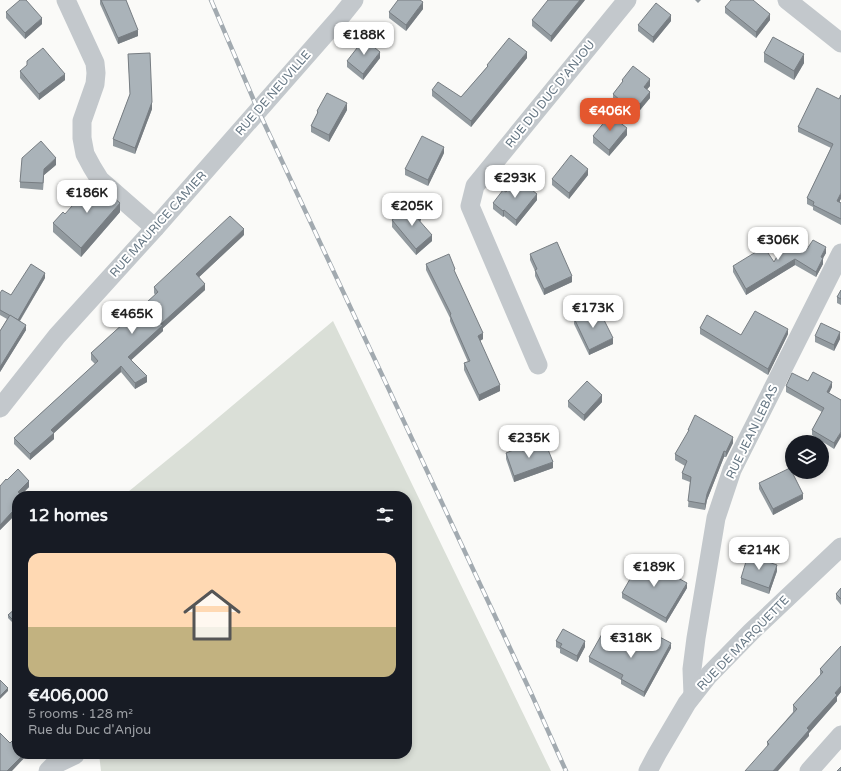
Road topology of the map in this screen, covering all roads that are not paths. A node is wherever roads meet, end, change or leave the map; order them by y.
1 (66, 0) edge
2 (354, 0) edge
3 (627, 0) edge
4 (787, 0) edge
5 (841, 43) edge
6 (208, 168) joint
7 (155, 228) junction
8 (841, 253) edge
9 (538, 365) dead end
10 (0, 408) edge
11 (841, 547) edge
12 (693, 695) junction
13 (841, 734) edge
14 (67, 759) edge
15 (48, 771) edge
16 (648, 771) edge
17 (809, 771) edge

1 - 7 street
2 - 6 street, RUE DE NEUVILLE
3 - 9 street, RUE DU DUC D'ANJOU
4 - 5 street
6 - 7 street, RUE MAURICE CAMIER
7 - 10 street, RUE MAURICE CAMIER
8 - 12 street, RUE JEAN LEBAS
11 - 12 street, RUE DE MARQUETTE
12 - 16 street, RUE DE MARQUETTE
13 - 17 street
14 - 15 street

